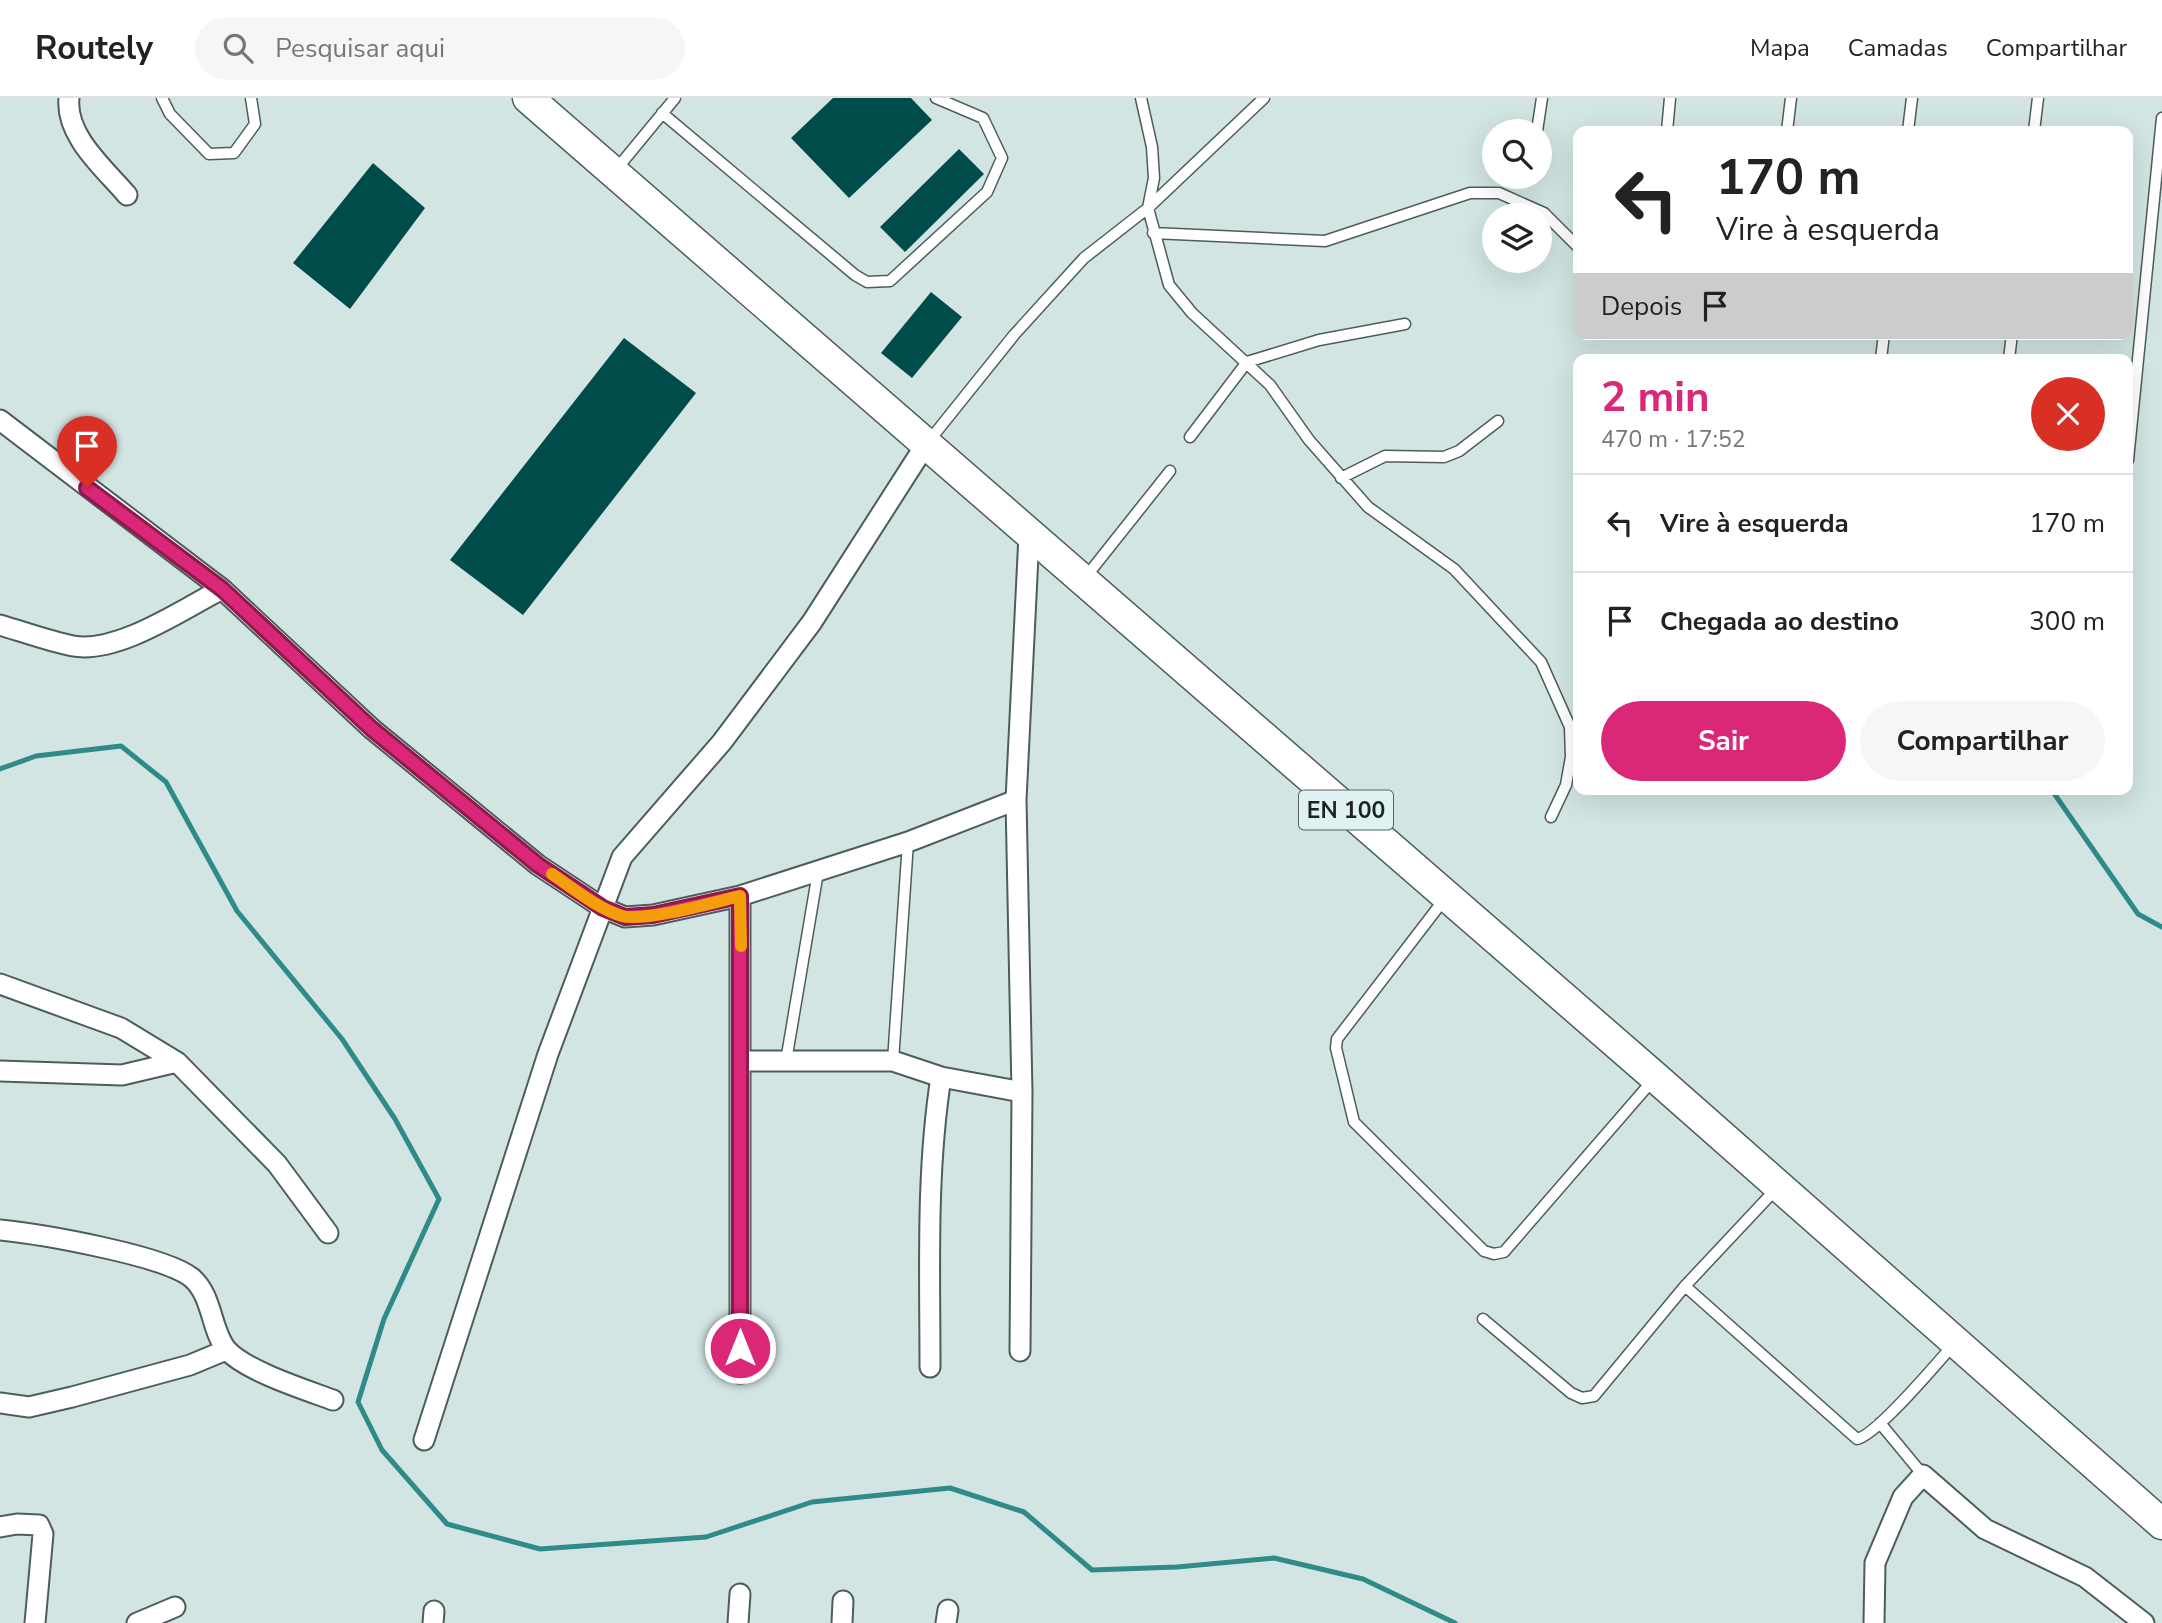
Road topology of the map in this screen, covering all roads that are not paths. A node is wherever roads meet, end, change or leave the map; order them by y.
1 (69, 98) edge
2 (162, 98) edge
3 (251, 98) edge
4 (528, 98) edge
5 (675, 98) edge
6 (936, 98) edge
7 (1142, 98) edge
8 (1264, 98) edge
9 (1542, 98) edge
10 (1670, 98) edge
11 (1791, 98) edge
12 (1912, 98) edge
13 (2038, 98) edge
14 (663, 113) junction
15 (2162, 118) edge
16 (1539, 119) edge
17 (1667, 126) edge
18 (1788, 126) edge
19 (1909, 126) edge
20 (2035, 126) edge
21 (612, 174) junction
22 (127, 195) dead end
23 (1148, 208) junction
24 (1153, 233) junction
25 (1573, 242) edge
26 (1405, 324) dead end
27 (1247, 362) junction
28 (2133, 410) edge
29 (0, 420) edge
30 (1498, 421) dead end
31 (1190, 437) dead end
32 (926, 444) junction
33 (1170, 471) dead end
34 (1341, 478) junction
35 (1029, 535) junction
36 (1082, 581) junction
37 (222, 589) junction
38 (0, 625) edge
39 (1016, 800) junction
40 (1551, 817) dead end
41 (908, 842) junction
42 (818, 871) junction
43 (740, 896) junction
44 (1446, 897) junction
45 (603, 908) junction
46 (0, 985) edge
47 (741, 1061) junction
48 (786, 1061) junction
49 (893, 1061) junction
50 (177, 1062) junction
51 (0, 1071) edge
52 (941, 1077) junction
53 (1655, 1077) junction
54 (1023, 1092) junction
55 (1779, 1186) junction
56 (0, 1230) edge
57 (328, 1233) dead end
58 (1685, 1286) junction
59 (1483, 1319) dead end
60 (1957, 1341) junction
61 (226, 1350) junction
62 (1020, 1351) dead end
63 (930, 1367) dead end
64 (740, 1373) dead end
65 (334, 1401) dead end
66 (0, 1403) edge
67 (1880, 1423) junction
68 (425, 1440) dead end
69 (1923, 1475) junction
70 (2162, 1524) edge
71 (0, 1527) edge
72 (740, 1594) dead end
73 (844, 1601) dead end
74 (175, 1607) dead end
75 (35, 1623) edge
76 (136, 1623) edge
77 (738, 1623) edge
78 (842, 1623) edge
79 (1874, 1623) edge
80 (2144, 1623) edge

1 - 22 street
2 - 3 lane
4 - 21 main road, EN 100
5 - 14 lane
6 - 14 lane
7 - 23 lane
8 - 23 lane
9 - 16 lane
10 - 17 lane
11 - 18 lane
12 - 19 lane
13 - 20 lane
14 - 21 lane
15 - 28 lane
21 - 32 main road, EN 100
23 - 24 lane
23 - 32 lane
24 - 25 lane
24 - 27 lane
26 - 27 lane
27 - 31 lane
27 - 34 lane
29 - 37 street
30 - 34 lane
32 - 35 main road, EN 100
32 - 45 street
33 - 36 lane
34 - 40 lane
35 - 36 main road, EN 100
35 - 39 street
36 - 44 main road, EN 100
37 - 38 street
37 - 45 street
39 - 41 street
39 - 54 street
41 - 42 street
41 - 49 lane
42 - 43 street
42 - 48 lane
43 - 45 street
43 - 47 street
44 - 53 main road, EN 100
44 - 53 lane
45 - 68 street
46 - 50 street
47 - 48 street
47 - 64 street
48 - 49 street
49 - 52 street
50 - 51 street
50 - 57 street
52 - 54 street
52 - 63 street
53 - 55 main road, EN 100
54 - 62 street
55 - 58 lane
55 - 60 main road, EN 100
56 - 61 street
58 - 59 lane
58 - 67 lane
60 - 67 lane
60 - 70 main road, EN 100
61 - 65 street
61 - 66 street
67 - 69 lane
69 - 79 street
69 - 80 street
71 - 75 street
72 - 77 street
73 - 78 street
74 - 76 street

